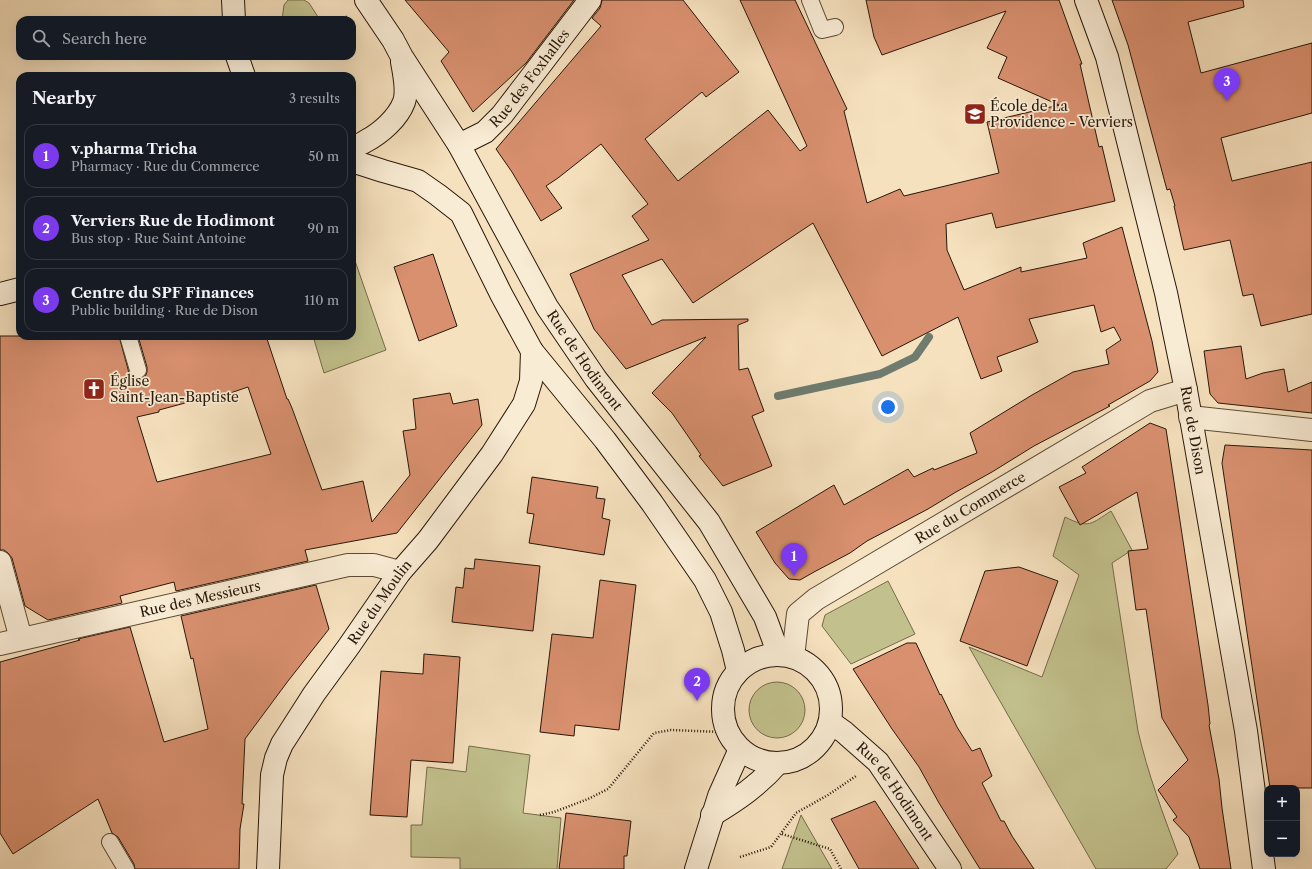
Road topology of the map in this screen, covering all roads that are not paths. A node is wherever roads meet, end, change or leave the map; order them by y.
1 (233, 0) edge
2 (366, 0) edge
3 (590, 0) edge
4 (810, 0) edge
5 (1086, 0) edge
6 (234, 16) edge
7 (835, 27) dead end
8 (402, 57) junction
9 (238, 60) edge
10 (243, 72) edge
11 (459, 145) junction
12 (356, 146) edge
13 (356, 162) edge
14 (16, 290) edge
15 (0, 294) edge
16 (129, 340) edge
17 (532, 351) junction
18 (138, 370) dead end
19 (1186, 390) junction
20 (1190, 417) junction
21 (1312, 430) edge
22 (0, 562) edge
23 (400, 572) junction
24 (10, 641) edge
25 (786, 656) junction
26 (738, 671) junction
27 (830, 722) junction
28 (740, 749) junction
29 (778, 763) junction
30 (712, 815) junction
31 (110, 842) dead end
32 (126, 869) edge
33 (268, 869) edge
34 (696, 869) edge
35 (950, 869) edge
36 (1264, 869) edge

1 - 6 street
2 - 8 street, Rue de Hodimont
3 - 11 street, Rue des Foxhalles
4 - 7 lane
5 - 19 street, Rue de Dison
8 - 11 street, Rue de Hodimont
8 - 12 street, Rue de Hodimont
9 - 10 street
11 - 25 street, Rue de Hodimont
13 - 17 street
14 - 15 street
16 - 18 lane
17 - 23 street, Rue du Moulin
17 - 26 street
19 - 20 street, Rue de Dison
19 - 25 street, Rue du Commerce
20 - 21 street
20 - 36 street, Rue de Dison
22 - 24 street
23 - 24 street, Rue des Messieurs
23 - 33 street, Rue du Moulin
25 - 26 street
25 - 27 street
26 - 28 street
27 - 29 street
27 - 35 street, Rue de Hodimont
28 - 29 street
28 - 30 street
29 - 30 street
30 - 34 street
31 - 32 lane

